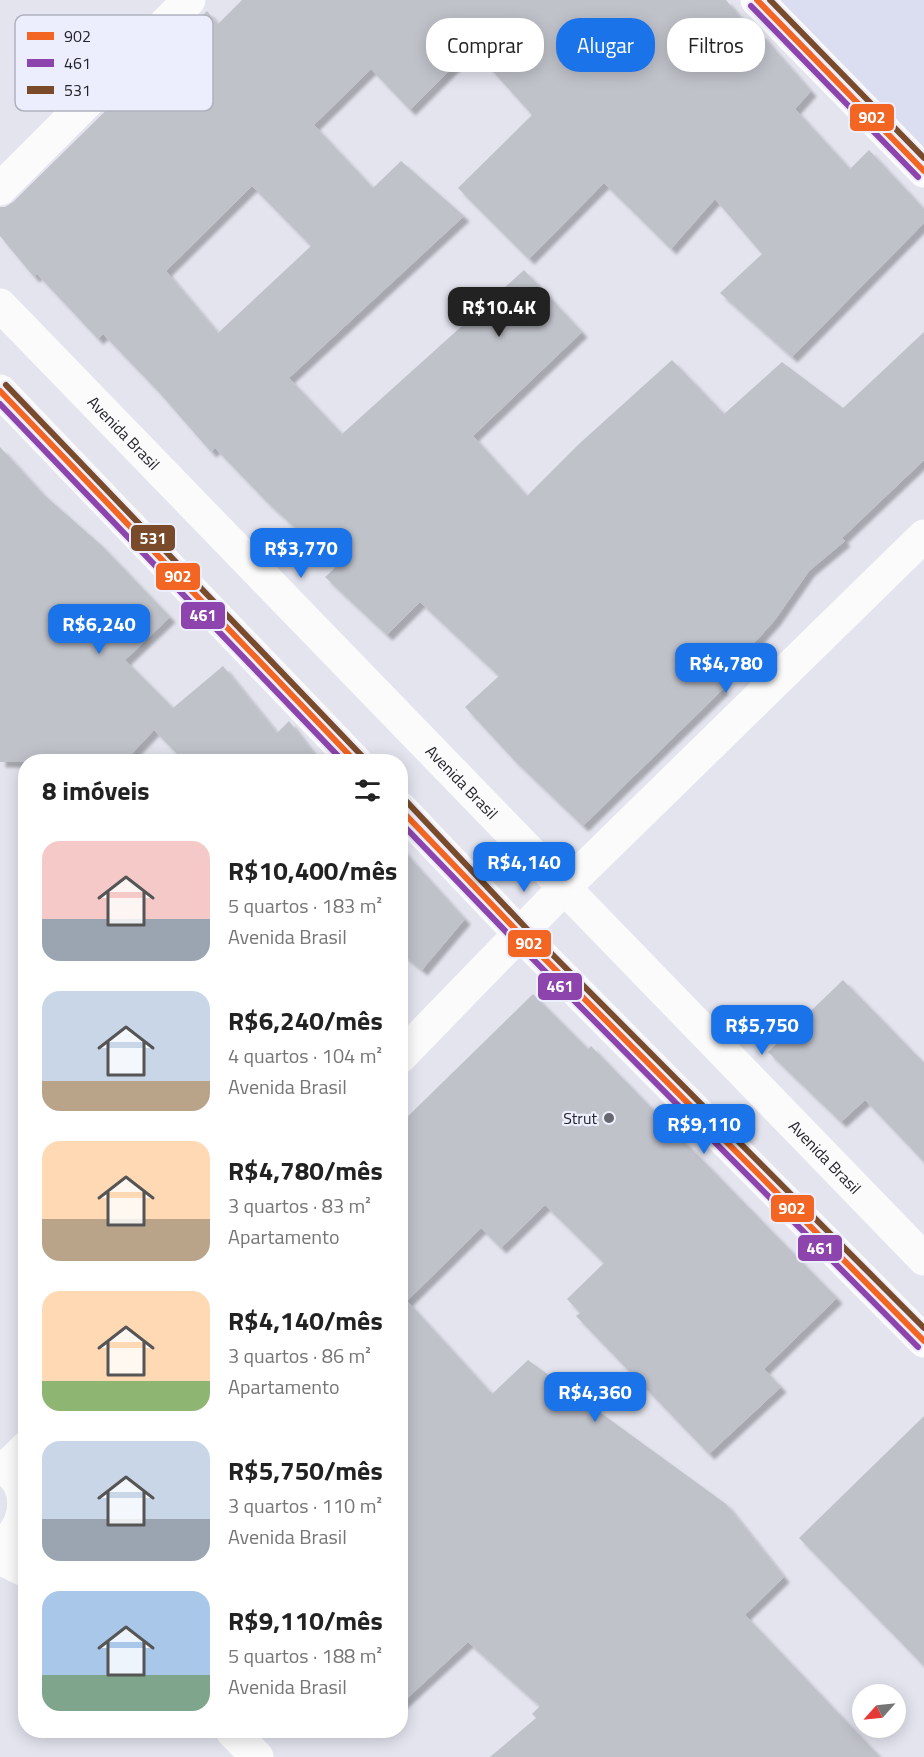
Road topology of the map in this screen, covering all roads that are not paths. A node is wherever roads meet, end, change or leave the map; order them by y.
1 (189, 0) edge
2 (757, 0) edge
3 (174, 15) edge
4 (78, 111) edge
5 (924, 171) edge
6 (0, 189) edge
7 (0, 305) edge
8 (0, 391) edge
9 (924, 536) edge
10 (348, 754) edge
11 (408, 816) edge
12 (564, 888) junction
13 (520, 933) junction
14 (408, 1050) edge
15 (924, 1259) edge
16 (924, 1341) edge
17 (10, 1461) edge
18 (18, 1484) edge
19 (18, 1528) edge
20 (0, 1547) edge
21 (0, 1558) edge
22 (18, 1567) edge
23 (239, 1738) edge
24 (257, 1757) edge

1 - 3 main road
2 - 5 main road
4 - 6 main road
7 - 12 main road, Avenida Brasil
8 - 10 main road
9 - 12 main road
11 - 13 main road
12 - 13 main road
12 - 15 main road, Avenida Brasil
13 - 14 main road
13 - 16 main road
17 - 18 main road
19 - 20 main road
21 - 22 main road
23 - 24 main road

